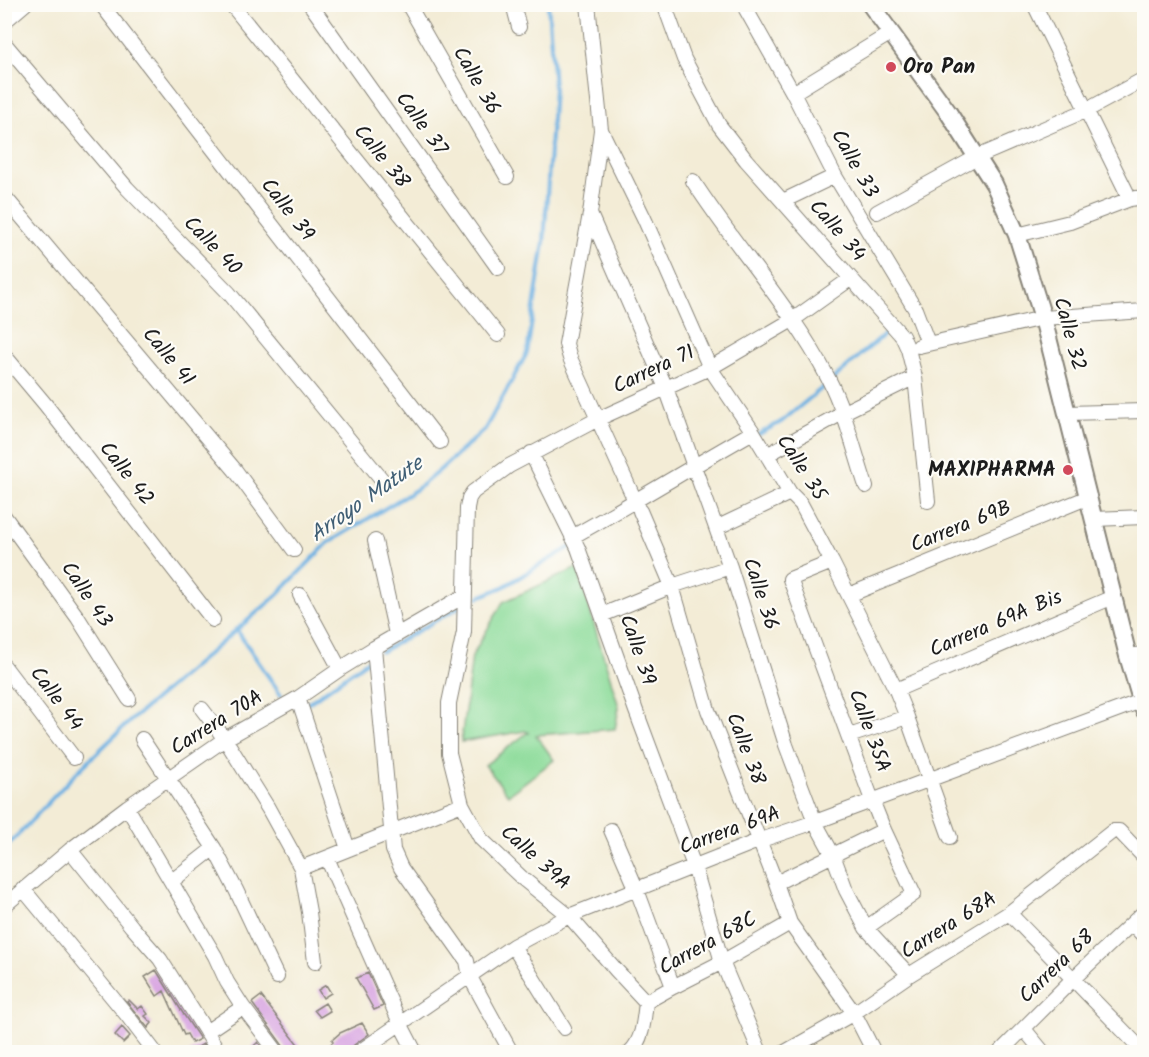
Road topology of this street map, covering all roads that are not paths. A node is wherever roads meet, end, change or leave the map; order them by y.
1 (25, 4) edge
2 (100, 4) edge
3 (231, 4) edge
4 (310, 4) edge
5 (408, 4) edge
6 (513, 4) edge
7 (588, 4) edge
8 (664, 4) edge
9 (743, 4) edge
10 (870, 4) edge
11 (1034, 4) edge
12 (4, 22) edge
13 (519, 27) dead end
14 (891, 33) junction
15 (4, 43) edge
16 (1144, 79) edge
17 (793, 93) junction
18 (1086, 110) junction
19 (601, 130) junction
20 (977, 157) junction
21 (835, 176) junction
22 (507, 177) dead end
23 (693, 181) dead end
24 (4, 196) edge
25 (1144, 197) edge
26 (1130, 200) junction
27 (783, 201) junction
28 (877, 212) dead end
29 (590, 214) junction
30 (1017, 235) junction
31 (498, 268) dead end
32 (850, 279) junction
33 (1144, 311) edge
34 (1043, 318) junction
35 (794, 319) junction
36 (498, 335) dead end
37 (928, 343) junction
38 (908, 349) junction
39 (4, 355) edge
40 (710, 368) junction
41 (915, 377) junction
42 (666, 387) junction
43 (1144, 411) edge
44 (842, 413) junction
45 (1067, 413) junction
46 (598, 419) junction
47 (755, 435) junction
48 (440, 442) dead end
49 (531, 453) junction
50 (766, 455) junction
51 (696, 470) junction
52 (384, 482) dead end
53 (866, 486) dead end
54 (473, 492) joint
55 (790, 494) junction
56 (1089, 497) junction
57 (928, 501) dead end
58 (637, 506) junction
59 (4, 516) edge
60 (1144, 517) edge
61 (1094, 519) junction
62 (716, 528) junction
63 (375, 541) dead end
64 (575, 542) junction
65 (294, 550) dead end
66 (832, 562) junction
67 (730, 567) junction
68 (672, 586) junction
69 (300, 595) dead end
70 (849, 595) junction
71 (464, 596) junction
72 (1113, 597) junction
73 (602, 615) junction
74 (213, 620) dead end
75 (396, 634) junction
76 (374, 648) junction
77 (1136, 655) edge
78 (4, 666) edge
79 (340, 669) junction
80 (896, 690) junction
81 (298, 698) junction
82 (129, 699) dead end
83 (1143, 706) edge
84 (202, 709) dead end
85 (907, 717) junction
86 (849, 736) junction
87 (142, 739) dead end
88 (225, 740) junction
89 (74, 758) dead end
90 (169, 778) junction
91 (929, 779) junction
92 (872, 800) junction
93 (462, 804) junction
94 (127, 807) junction
95 (815, 822) junction
96 (611, 830) dead end
97 (884, 830) junction
98 (392, 831) junction
99 (950, 837) dead end
100 (758, 841) junction
101 (214, 848) junction
102 (348, 849) junction
103 (70, 850) junction
104 (833, 855) junction
105 (1144, 857) edge
106 (327, 858) junction
107 (694, 866) junction
108 (301, 868) junction
109 (172, 881) junction
110 (776, 883) junction
111 (23, 889) junction
112 (637, 890) junction
113 (4, 906) edge
114 (1144, 912) edge
115 (1009, 914) junction
116 (569, 916) junction
117 (790, 922) junction
118 (1132, 924) junction
119 (866, 928) junction
120 (1144, 936) edge
121 (513, 946) junction
122 (315, 962) dead end
123 (722, 962) junction
124 (909, 975) junction
125 (277, 977) dead end
126 (470, 977) junction
127 (1073, 979) junction
128 (673, 987) junction
129 (646, 1002) junction
130 (243, 1006) junction
131 (854, 1013) junction
132 (400, 1023) junction
133 (564, 1028) dead end
134 (1024, 1029) junction
135 (206, 1032) junction
136 (632, 1051) edge
137 (155, 1053) edge
138 (219, 1053) edge
139 (277, 1053) edge
140 (359, 1053) edge
141 (416, 1053) edge
142 (511, 1053) edge
143 (760, 1053) edge
144 (785, 1053) edge
145 (874, 1053) edge
146 (1000, 1053) edge
147 (1043, 1053) edge
148 (1144, 1053) edge

1 - 12 street
2 - 48 street, Calle 39
3 - 36 street, Calle 38
4 - 31 street, Calle 37
5 - 22 street, Calle 36
6 - 13 street
7 - 19 street
8 - 27 street, Calle 34
9 - 17 street, Calle 33
10 - 14 street, Calle 32
11 - 18 street
14 - 17 street
14 - 20 street, Calle 32
15 - 52 street, Calle 40
16 - 18 street
17 - 21 street, Calle 33
18 - 20 street
18 - 26 street
19 - 29 street
19 - 40 street, Calle 35
20 - 28 street
20 - 30 street, Calle 32
21 - 27 street
21 - 37 street, Calle 33
23 - 35 street
24 - 65 street, Calle 41
25 - 26 street
26 - 30 street
27 - 32 street, Calle 34
29 - 42 street, Calle 36
29 - 46 street, Calle 38
30 - 34 street, Calle 32
32 - 35 street, Carrera 71
32 - 38 street, Calle 34
33 - 34 street
34 - 37 street
34 - 45 street, Calle 32
35 - 40 street, Carrera 71
35 - 44 street
37 - 38 street
38 - 41 street, Calle 34
39 - 74 street, Calle 42
40 - 42 street, Carrera 71
40 - 47 street, Calle 35
41 - 44 street
41 - 57 street, Calle 34
42 - 46 street, Carrera 71
42 - 51 street, Calle 36
43 - 45 street
44 - 50 street
44 - 53 street
45 - 56 street, Calle 32
46 - 49 street, Carrera 71
46 - 58 street, Calle 38
47 - 50 street, Calle 35
47 - 51 street
49 - 54 street, Carrera 71
49 - 64 street, Calle 39
50 - 55 street, Calle 35
51 - 58 street
51 - 62 street, Calle 36
54 - 71 street, Calle 39A
55 - 62 street
55 - 66 street, Calle 35
56 - 61 street, Calle 32
56 - 70 street, Carrera 69B
58 - 64 street
58 - 68 street, Calle 38
59 - 82 street, Calle 43
60 - 61 street
61 - 72 street, Calle 32
62 - 67 street, Calle 36
63 - 75 street
64 - 73 street, Calle 39
66 - 70 street, Calle 35
66 - 86 street, Calle 35A
67 - 68 street
67 - 95 street, Calle 36
68 - 73 street
68 - 100 street, Calle 38
69 - 79 street
70 - 80 street, Calle 35
71 - 75 street, Carrera 70A
71 - 93 street, Calle 39A
72 - 77 street, Calle 32
72 - 80 street, Carrera 69A Bis
73 - 107 street, Calle 39
75 - 76 street, Carrera 70A
76 - 79 street, Carrera 70A
76 - 98 street
77 - 83 street, Calle 32
78 - 89 street, Calle 44
79 - 81 street, Carrera 70A
80 - 85 street, Calle 35
81 - 88 street, Carrera 70A
81 - 102 street
83 - 91 street, Carrera 69A
84 - 88 street
85 - 86 street
85 - 91 street, Calle 35
86 - 92 street, Calle 35A
87 - 90 street
88 - 90 street, Carrera 70A
88 - 108 street
90 - 94 street, Carrera 70A
90 - 101 street
91 - 92 street, Carrera 69A
91 - 99 street, Calle 35
92 - 95 street, Carrera 69A
92 - 97 street, Calle 35A
93 - 98 street
93 - 116 street, Calle 39A
94 - 103 street, Carrera 70A
94 - 109 street
95 - 100 street, Carrera 69A
95 - 104 street, Calle 36
96 - 112 street
97 - 104 street
97 - 119 street, Calle 35A
98 - 102 street
98 - 126 street
100 - 107 street, Carrera 69A
100 - 110 street, Calle 38
101 - 109 street
101 - 125 street
102 - 106 street
103 - 111 street, Carrera 70A
103 - 135 street
104 - 110 street
104 - 119 street, Calle 36
105 - 115 street, Carrera 68A
106 - 108 street
106 - 132 street
107 - 112 street, Carrera 69A
107 - 123 street, Calle 39
108 - 122 street
109 - 130 street
110 - 117 street, Calle 38
111 - 113 street, Carrera 70A
111 - 137 street
112 - 116 street, Carrera 69A
112 - 128 street
114 - 118 street, Carrera 68
115 - 124 street, Carrera 68A
115 - 127 street
116 - 121 street, Carrera 69A
116 - 129 street, Calle 39A
117 - 123 street, Carrera 68C
117 - 131 street, Calle 38
118 - 120 street
118 - 127 street, Carrera 68
119 - 124 street, Calle 36
121 - 126 street, Carrera 69A
121 - 133 street
123 - 128 street, Carrera 68C
123 - 143 street, Calle 39
124 - 131 street, Carrera 68A
126 - 132 street, Carrera 69A
126 - 142 street
127 - 134 street, Carrera 68
127 - 148 street
128 - 129 street, Carrera 68C
129 - 136 street
130 - 135 street
130 - 139 street
131 - 144 street, Carrera 68A
131 - 145 street, Calle 38
132 - 140 street, Carrera 69A
132 - 141 street
134 - 146 street, Carrera 68
134 - 147 street
135 - 138 street

